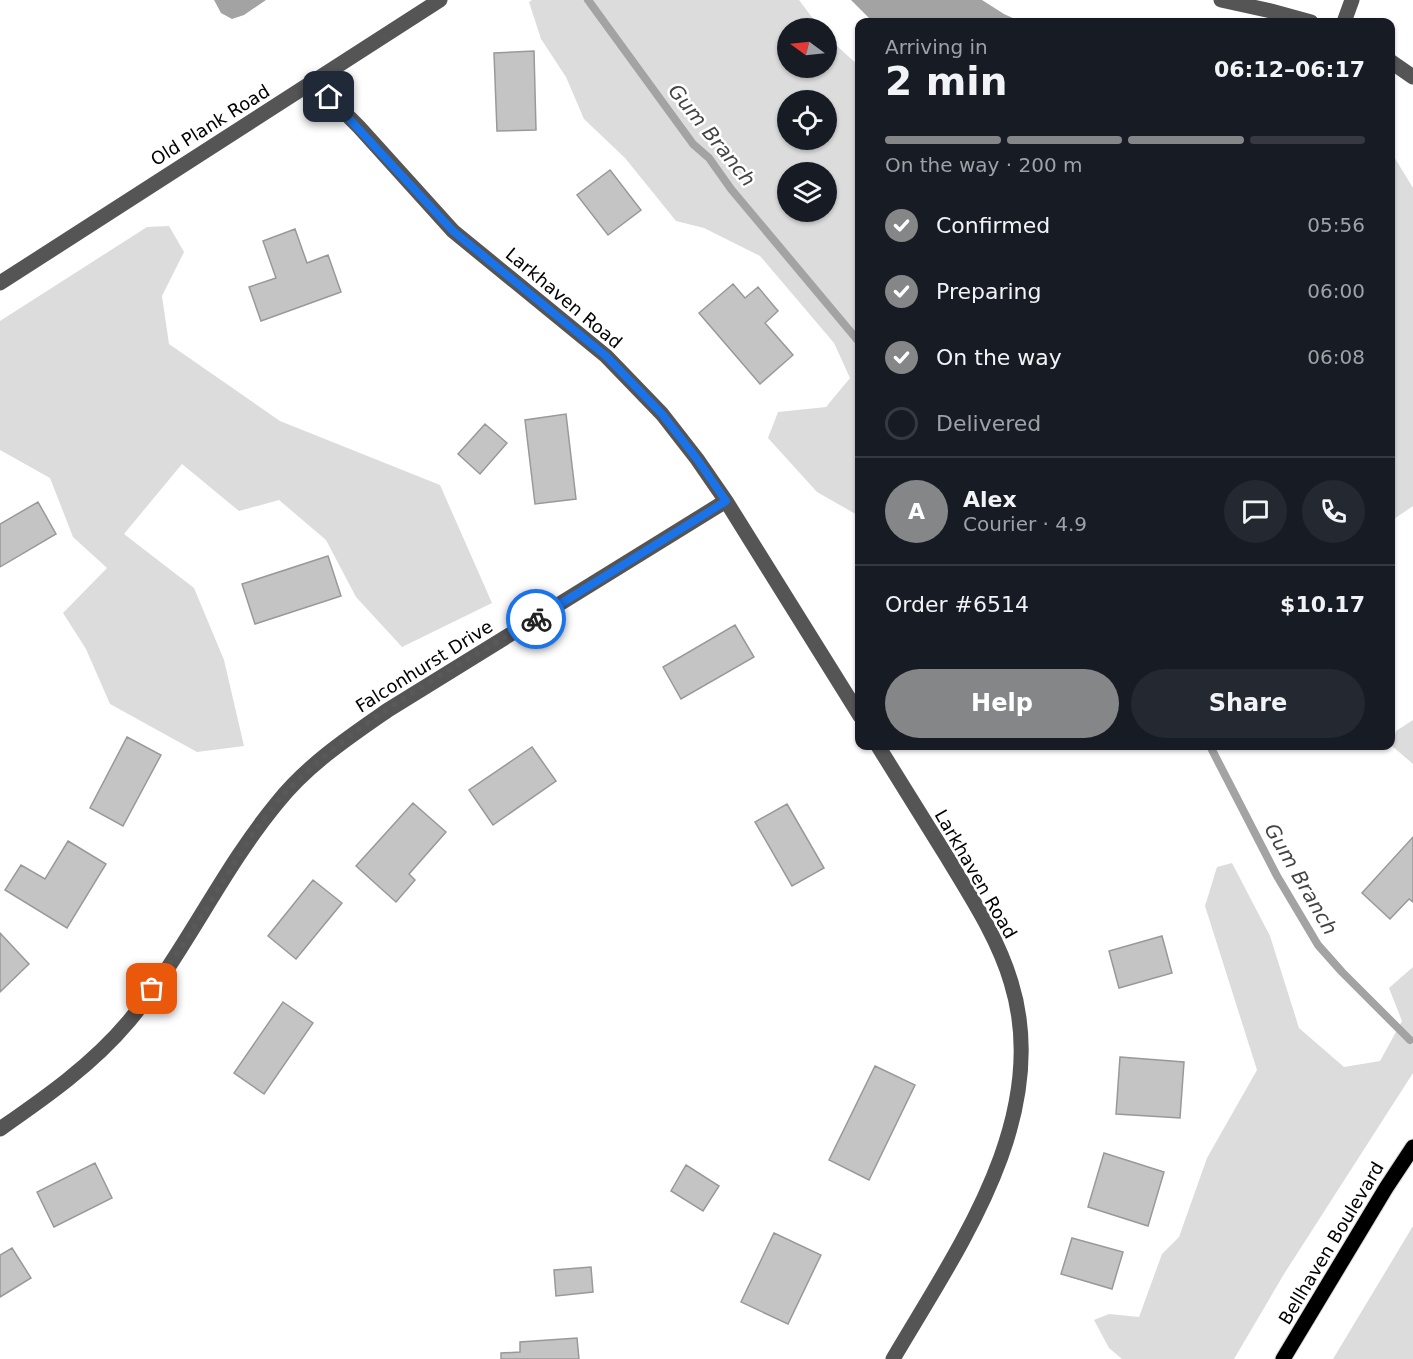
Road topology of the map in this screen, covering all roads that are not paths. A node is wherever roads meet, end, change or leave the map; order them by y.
1 (440, 0) edge
2 (1221, 0) edge
3 (1352, 0) edge
4 (1296, 18) edge
5 (1345, 18) edge
6 (1395, 64) edge
7 (1413, 77) edge
8 (314, 82) junction
9 (0, 283) edge
10 (726, 501) junction
11 (855, 708) edge
12 (880, 750) edge
13 (0, 1129) edge
14 (1413, 1147) edge
15 (892, 1359) edge
16 (1283, 1359) edge

1 - 8 street, Old Plank Road
2 - 4 street
3 - 5 street
6 - 7 street
8 - 9 street, Old Plank Road
8 - 10 street, Larkhaven Road
10 - 11 street, Larkhaven Road
10 - 13 street, Falconhurst Drive
12 - 15 street, Larkhaven Road
14 - 16 main road, Bellhaven Boulevard

